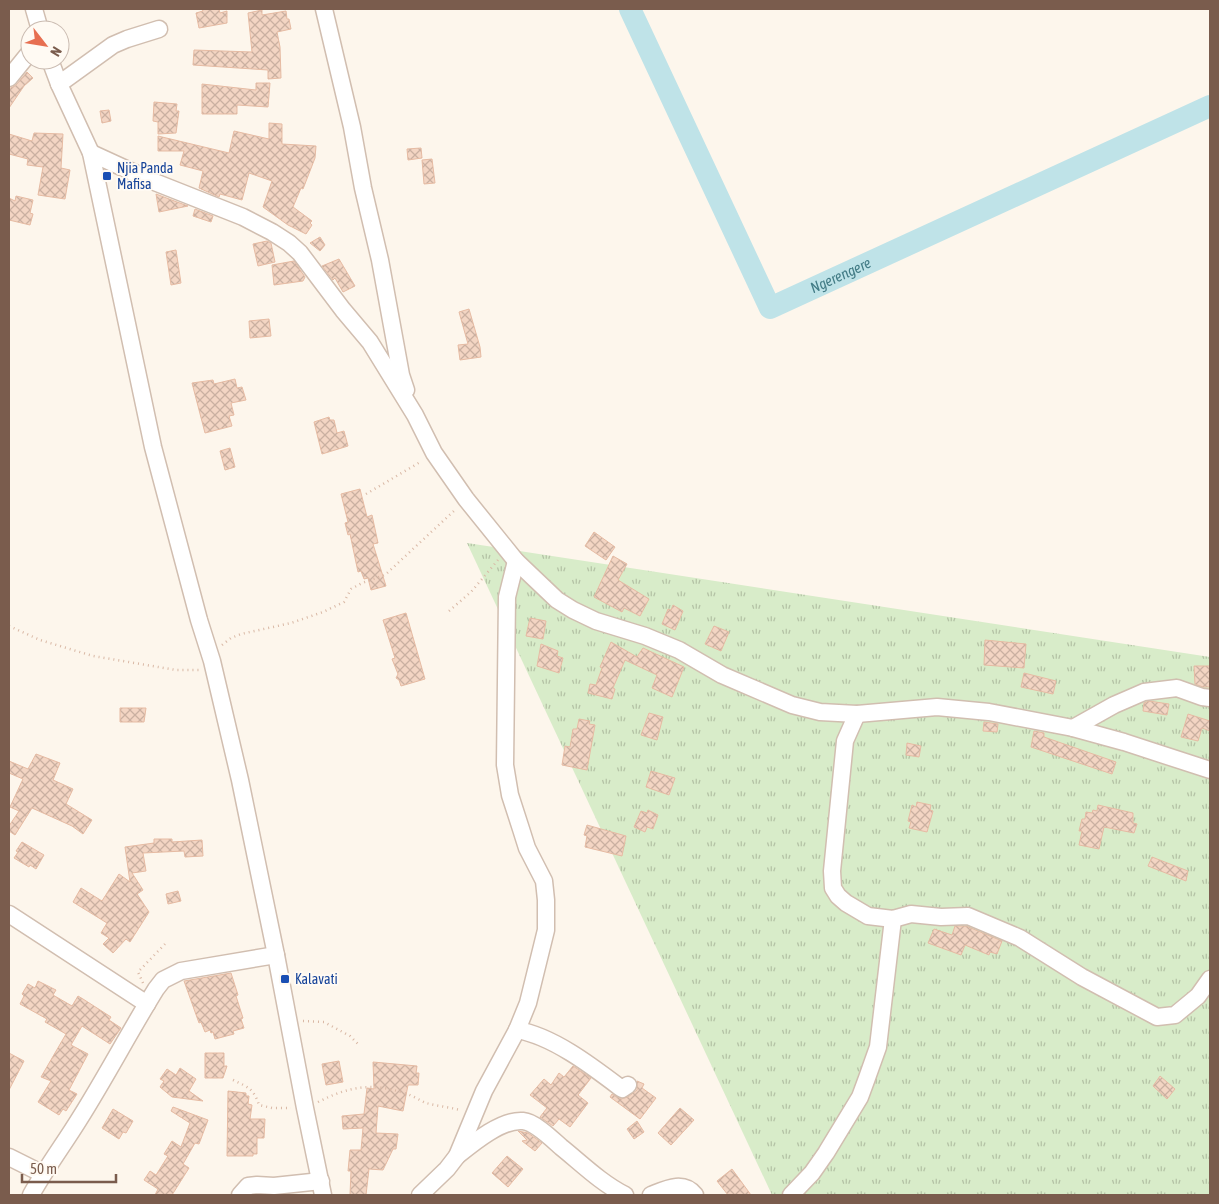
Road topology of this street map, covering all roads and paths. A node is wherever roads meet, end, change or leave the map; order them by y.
1 (324, 9) edge
2 (159, 29) dead end
3 (20, 63) edge
4 (54, 70) edge
5 (9, 76) edge
6 (59, 84) junction
7 (92, 153) junction
8 (415, 415) junction
9 (434, 454) junction
10 (366, 494) dead end
11 (466, 499) junction
12 (511, 556) junction
13 (449, 611) dead end
14 (9, 626) edge
15 (212, 661) junction
16 (1210, 698) edge
17 (857, 714) junction
18 (1073, 728) junction
19 (1210, 770) edge
20 (9, 914) edge
21 (893, 920) junction
22 (165, 944) dead end
23 (276, 955) junction
24 (1210, 979) edge
25 (149, 1001) junction
26 (289, 1021) junction
27 (517, 1030) junction
28 (360, 1046) dead end
29 (233, 1080) dead end
30 (628, 1085) dead end
31 (305, 1108) junction
32 (474, 1114) junction
33 (457, 1156) junction
34 (9, 1157) edge
35 (43, 1174) junction
36 (322, 1188) edge
37 (31, 1195) edge
38 (240, 1195) edge
39 (420, 1195) edge
40 (624, 1195) edge
41 (651, 1195) edge
42 (695, 1195) edge
43 (791, 1195) edge

1 - 8 street
2 - 6 street
3 - 5 street
4 - 6 street
6 - 7 street
7 - 8 street
7 - 15 street
8 - 9 street
9 - 10 path
9 - 11 street
11 - 12 street
11 - 15 path
12 - 13 path
12 - 17 street
12 - 27 street
14 - 15 path
15 - 23 street
16 - 18 street
17 - 18 street
17 - 21 street
18 - 19 street
20 - 25 street
21 - 24 street
21 - 43 street
22 - 25 path
23 - 25 street
23 - 26 street
25 - 35 street
26 - 28 path
26 - 31 street
27 - 30 street
27 - 32 street
29 - 31 path
31 - 32 path
31 - 36 street
32 - 33 street
33 - 39 street
33 - 40 street
34 - 35 street
35 - 37 street
36 - 38 street
41 - 42 street

